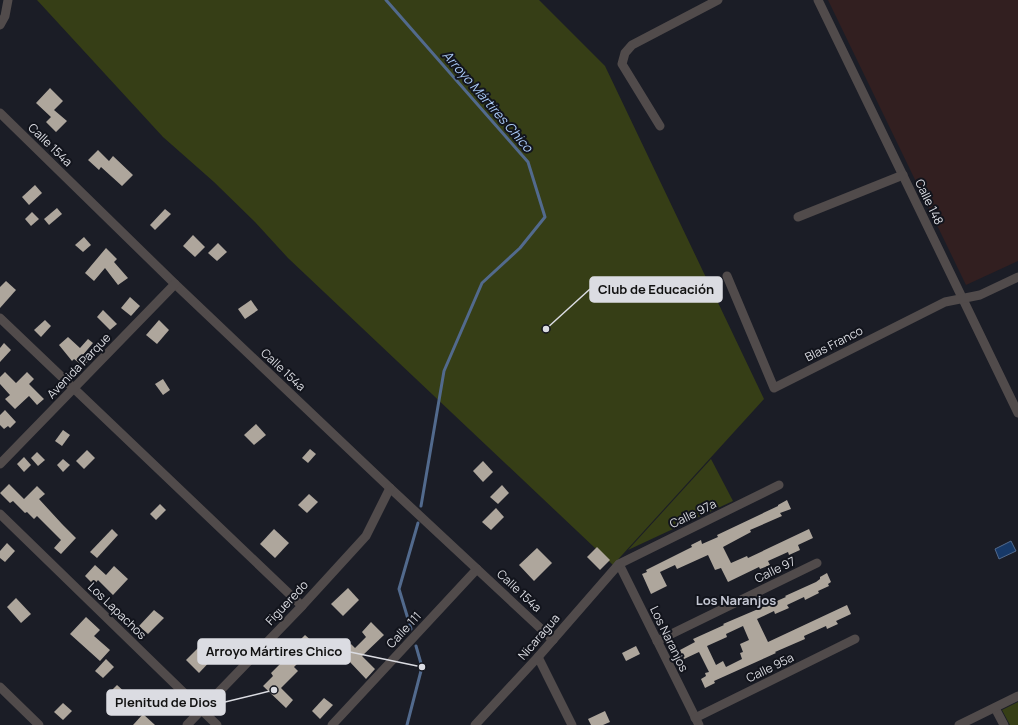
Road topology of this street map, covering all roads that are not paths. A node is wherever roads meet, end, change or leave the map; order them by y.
1 (8, 0) edge
2 (718, 0) edge
3 (818, 0) edge
4 (0, 25) edge
5 (0, 113) edge
6 (660, 126) dead end
7 (903, 176) junction
8 (798, 217) dead end
9 (727, 276) dead end
10 (1018, 277) edge
11 (175, 284) junction
12 (962, 299) junction
13 (0, 318) edge
14 (73, 388) junction
15 (1018, 413) edge
16 (0, 464) edge
17 (779, 485) dead end
18 (390, 488) junction
19 (0, 514) edge
20 (817, 563) dead end
21 (619, 564) junction
22 (477, 569) junction
23 (302, 606) junction
24 (855, 639) dead end
25 (553, 640) junction
26 (657, 641) junction
27 (538, 657) junction
28 (0, 687) edge
29 (1018, 696) edge
30 (995, 708) junction
31 (201, 710) junction
32 (697, 722) edge
33 (39, 725) edge
34 (187, 725) edge
35 (217, 725) edge
36 (332, 725) edge
37 (475, 725) edge
38 (572, 725) edge
39 (959, 725) edge
40 (1004, 725) edge

1 - 4 street
2 - 6 street
3 - 7 street, Calle 148
5 - 11 street, Calle 154a
7 - 8 street
7 - 12 street, Calle 148
9 - 12 street, Blas Franco
10 - 12 street, Blas Franco
11 - 14 street, Avenida Parque
11 - 18 street, Calle 154a
12 - 15 street, Calle 148
13 - 14 street
14 - 16 street, Avenida Parque
14 - 23 street
17 - 21 street, Calle 97a
18 - 22 street, Calle 154a
18 - 23 street, Figueredo
19 - 31 street, Los Lapachos
20 - 26 street, Calle 97
21 - 25 street, Nicaragua
21 - 26 street, Los Naranjos
22 - 25 street, Calle 154a
22 - 36 street, Calle 111
23 - 31 street, Figueredo
24 - 32 street, Calle 95a
25 - 27 street, Nicaragua
26 - 32 street, Los Naranjos
27 - 37 street, Nicaragua
27 - 38 street
28 - 33 street
29 - 30 street
30 - 39 street
30 - 40 street
31 - 34 street, Figueredo
31 - 35 street, Los Lapachos

